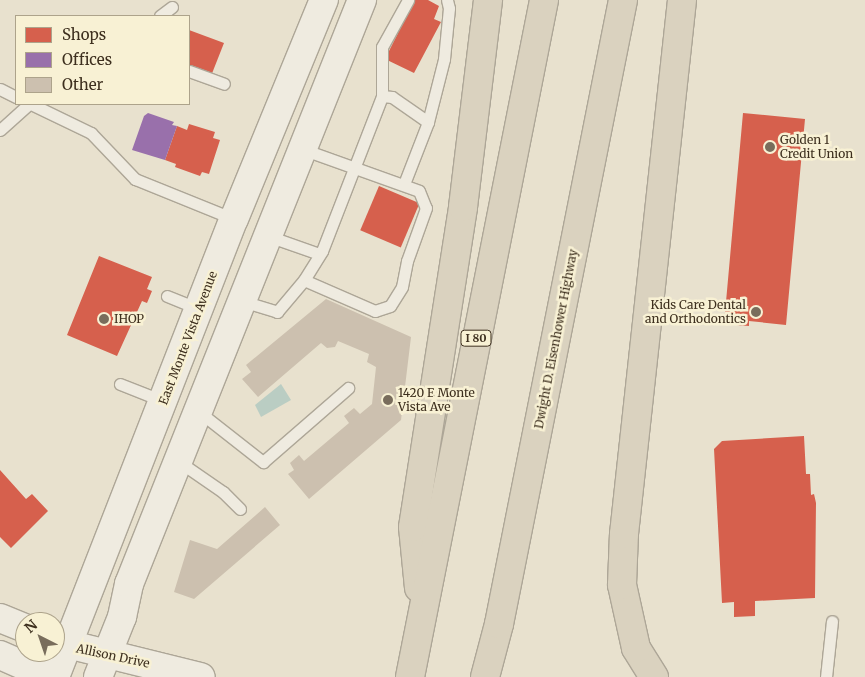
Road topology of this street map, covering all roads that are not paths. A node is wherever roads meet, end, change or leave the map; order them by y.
1 (324, 0) edge
2 (362, 0) edge
3 (408, 0) edge
4 (447, 0) edge
5 (488, 0) edge
6 (544, 0) edge
7 (622, 0) edge
8 (682, 0) edge
9 (172, 7) dead end
10 (161, 15) edge
11 (190, 71) edge
12 (293, 77) junction
13 (224, 84) dead end
14 (0, 89) edge
15 (15, 96) edge
16 (382, 96) junction
17 (29, 105) edge
18 (32, 105) edge
19 (428, 122) junction
20 (0, 130) edge
21 (302, 149) junction
22 (354, 165) junction
23 (404, 184) junction
24 (234, 220) junction
25 (268, 236) junction
26 (319, 254) junction
27 (304, 280) junction
28 (167, 296) dead end
29 (242, 301) junction
30 (199, 309) junction
31 (222, 351) junction
32 (120, 384) dead end
33 (348, 388) dead end
34 (163, 401) junction
35 (198, 411) junction
36 (178, 461) junction
37 (240, 509) dead end
38 (422, 616) junction
39 (0, 618) edge
40 (832, 621) dead end
41 (15, 624) edge
42 (500, 624) junction
43 (65, 632) edge
44 (65, 646) edge
45 (0, 655) edge
46 (57, 662) edge
47 (103, 665) edge
48 (50, 677) edge
49 (55, 677) edge
50 (201, 677) edge
51 (410, 677) edge
52 (485, 677) edge
53 (505, 677) edge
54 (654, 677) edge
55 (826, 677) edge

1 - 12 main road, East Monte Vista Avenue
2 - 21 main road
3 - 16 lane
4 - 19 lane
5 - 38 highway
6 - 38 highway, I 80
7 - 42 highway, Dwight D. Eisenhower Highway
8 - 54 highway
9 - 10 lane
11 - 13 lane
12 - 24 main road, East Monte Vista Avenue
12 - 25 main road
14 - 15 lane
16 - 19 lane
16 - 22 lane
17 - 20 lane
18 - 24 lane
19 - 23 lane
21 - 22 lane
21 - 25 main road
22 - 23 lane
22 - 26 lane
23 - 27 lane
24 - 30 main road, East Monte Vista Avenue
24 - 31 main road
25 - 26 lane
25 - 29 main road
26 - 27 lane
27 - 29 lane
28 - 30 lane
29 - 31 main road
30 - 34 main road, East Monte Vista Avenue
31 - 35 main road
32 - 34 lane
33 - 35 lane
34 - 43 main road, East Monte Vista Avenue
35 - 36 main road
36 - 37 lane
36 - 47 main road
38 - 51 highway, I 80
39 - 41 main road
40 - 55 lane
42 - 52 highway, Dwight D. Eisenhower Highway
42 - 53 highway
44 - 47 main road, Allison Drive
45 - 48 main road
46 - 49 main road, East Monte Vista Avenue
47 - 50 main road, Allison Drive

